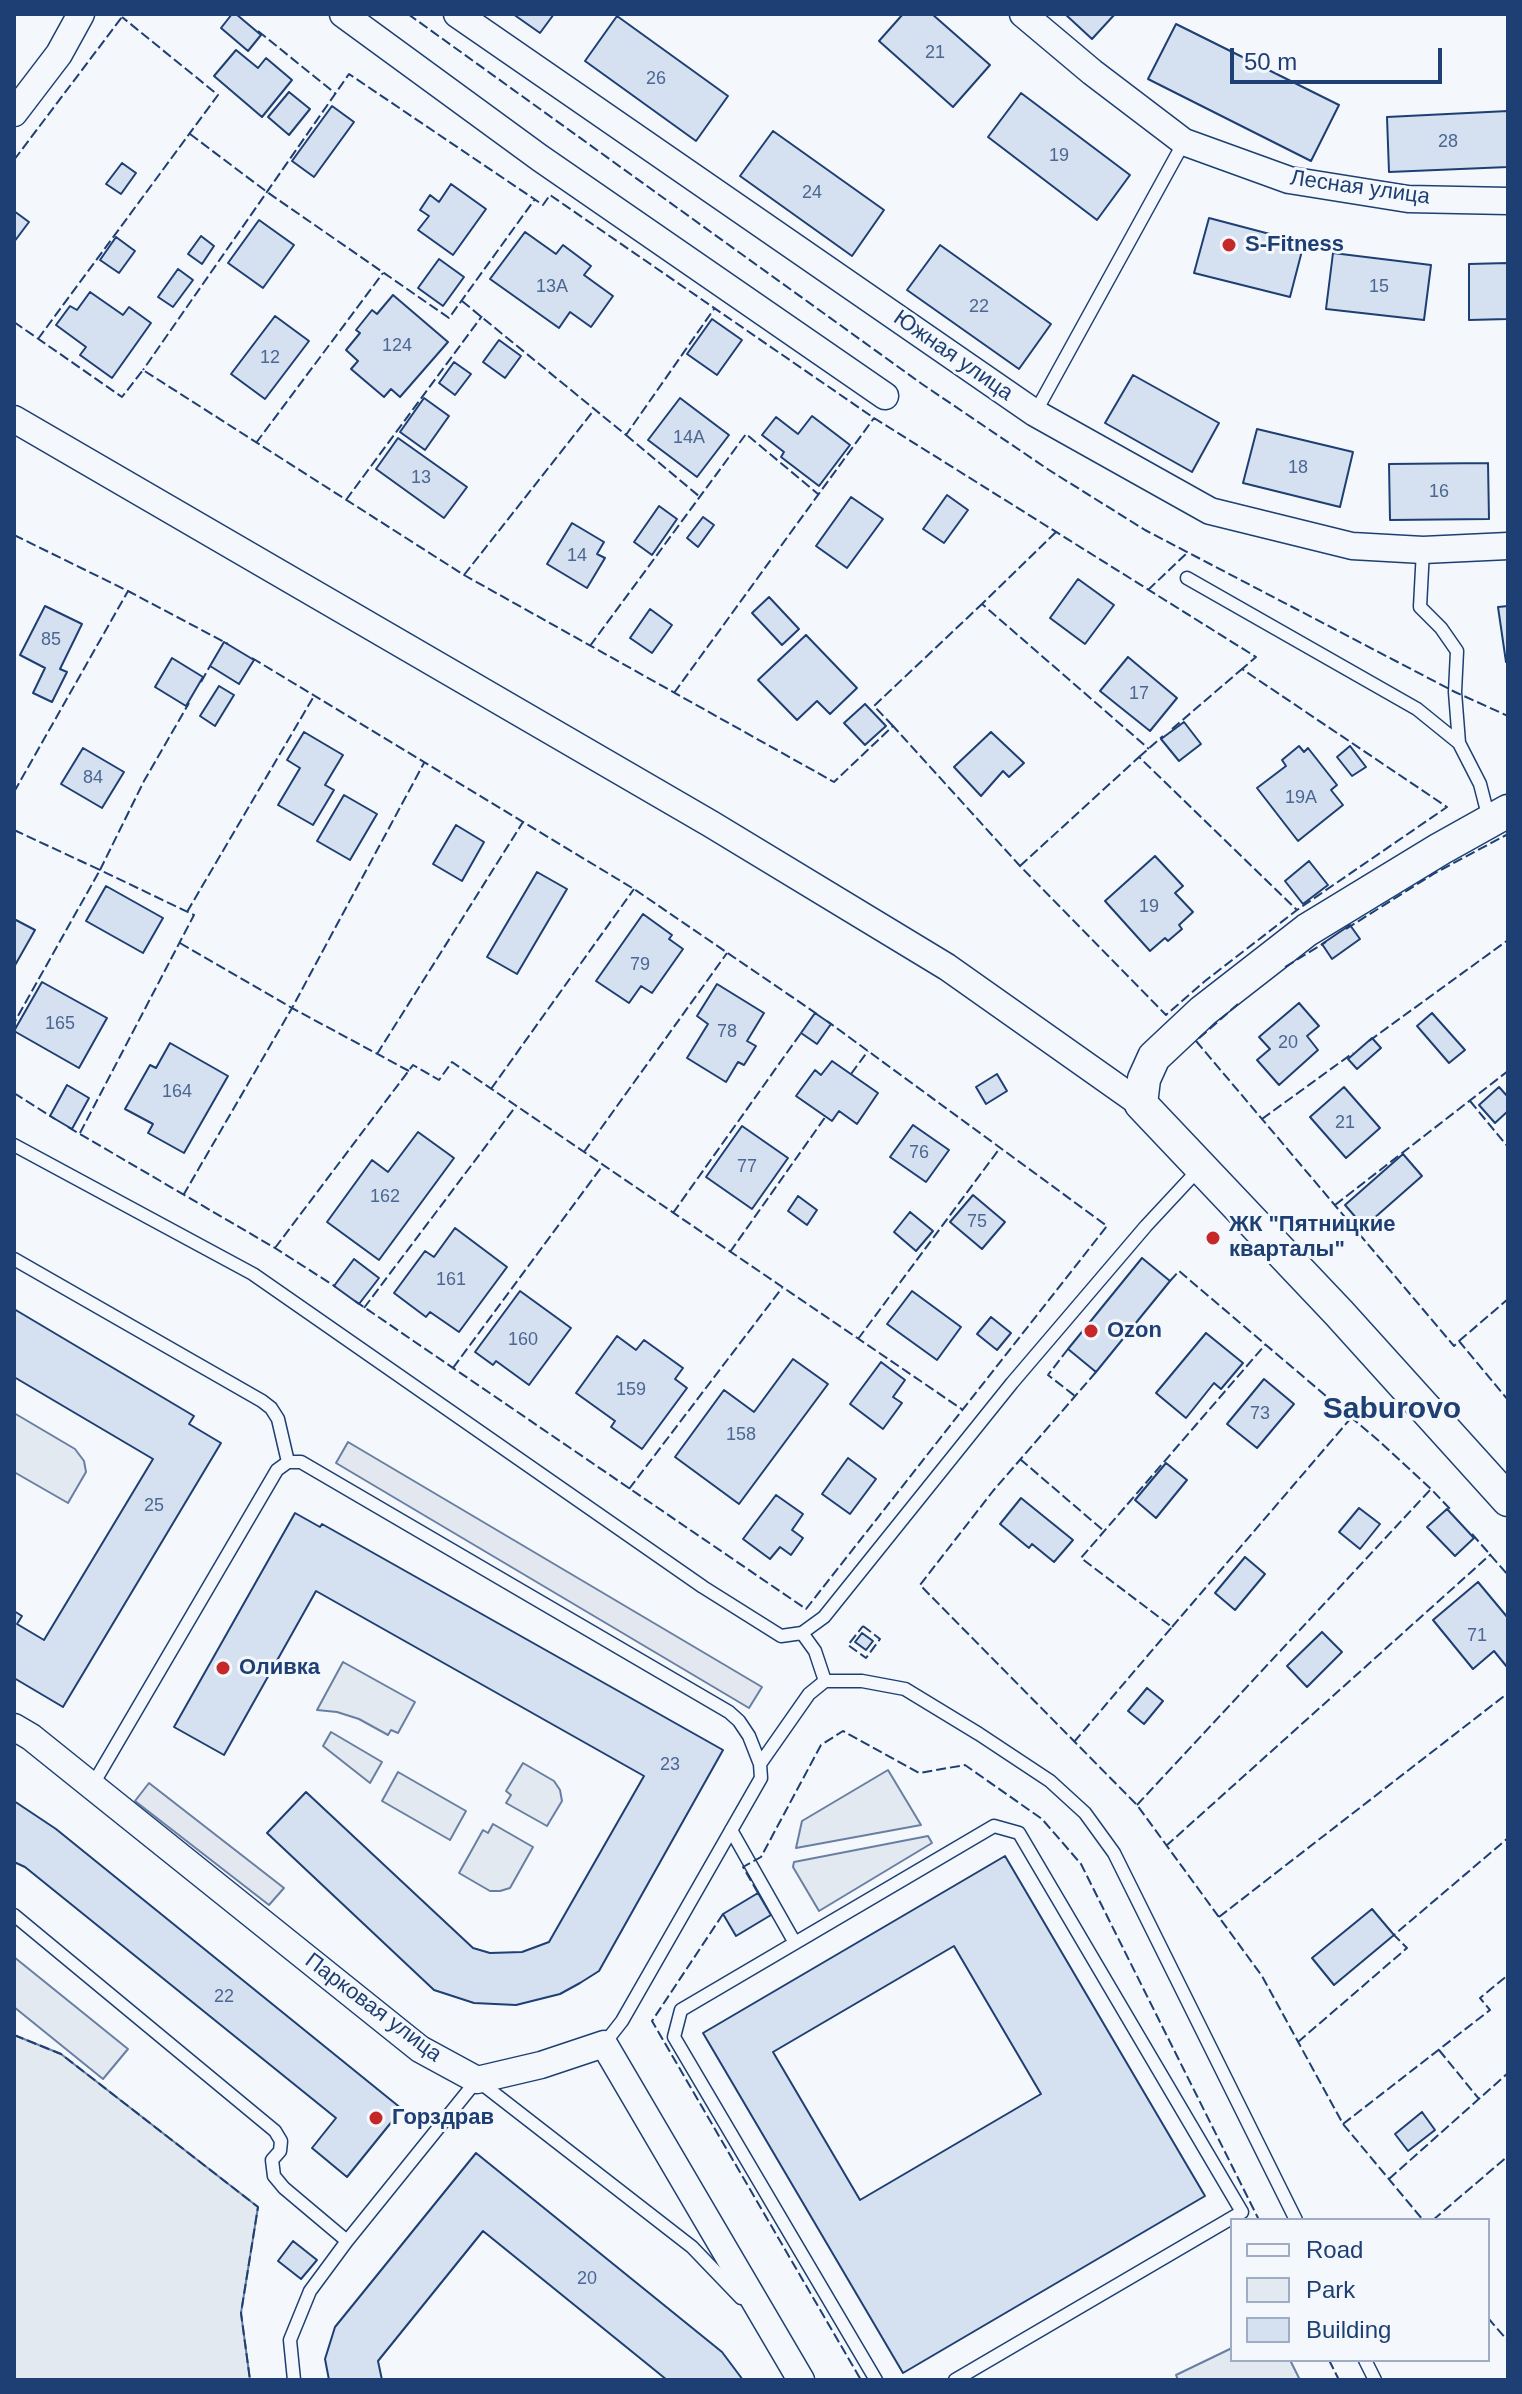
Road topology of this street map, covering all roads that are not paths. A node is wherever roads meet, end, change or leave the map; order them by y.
1 (81, 14) edge
2 (343, 14) edge
3 (457, 14) edge
4 (1023, 14) edge
5 (14, 113) edge
6 (1184, 142) junction
7 (1508, 201) edge
8 (885, 396) dead end
9 (1035, 413) junction
10 (14, 419) edge
11 (1508, 546) edge
12 (1423, 550) junction
13 (1187, 578) dead end
14 (1459, 743) junction
15 (1499, 816) edge
16 (1141, 1104) junction
17 (14, 1145) edge
18 (1200, 1168) junction
19 (14, 1259) edge
20 (288, 1462) junction
21 (1508, 1500) edge
22 (802, 1633) junction
23 (825, 1681) junction
24 (20, 1735) edge
25 (760, 1764) junction
26 (92, 1786) junction
27 (731, 1830) junction
28 (14, 1915) edge
29 (795, 1943) junction
30 (604, 2044) junction
31 (477, 2080) junction
32 (1232, 2218) edge
33 (1295, 2218) edge
34 (1230, 2219) edge
35 (347, 2241) junction
36 (772, 2330) junction
37 (1366, 2362) edge
38 (294, 2380) edge
39 (801, 2380) edge
40 (876, 2380) edge
41 (955, 2380) edge
42 (1375, 2380) edge

1 - 5 street
2 - 8 street
3 - 9 street, Южная улица
4 - 6 street, Лесная улица
6 - 7 street, Лесная улица
6 - 9 lane
9 - 12 street, Южная улица
10 - 16 street
11 - 12 street, Южная улица
12 - 14 lane
13 - 14 lane
14 - 15 lane
15 - 16 street
16 - 18 street
17 - 22 lane
18 - 21 street
18 - 22 lane
19 - 20 lane
20 - 25 lane
20 - 26 lane
22 - 23 lane
23 - 25 lane
23 - 33 lane
24 - 26 street, Парковая улица
25 - 27 lane
26 - 31 street, Парковая улица
27 - 29 lane
27 - 30 lane
28 - 35 lane
29 - 32 lane
29 - 40 lane
30 - 31 street
30 - 36 street
31 - 35 lane
31 - 36 lane
34 - 41 lane
35 - 38 lane
36 - 39 street
37 - 42 lane

